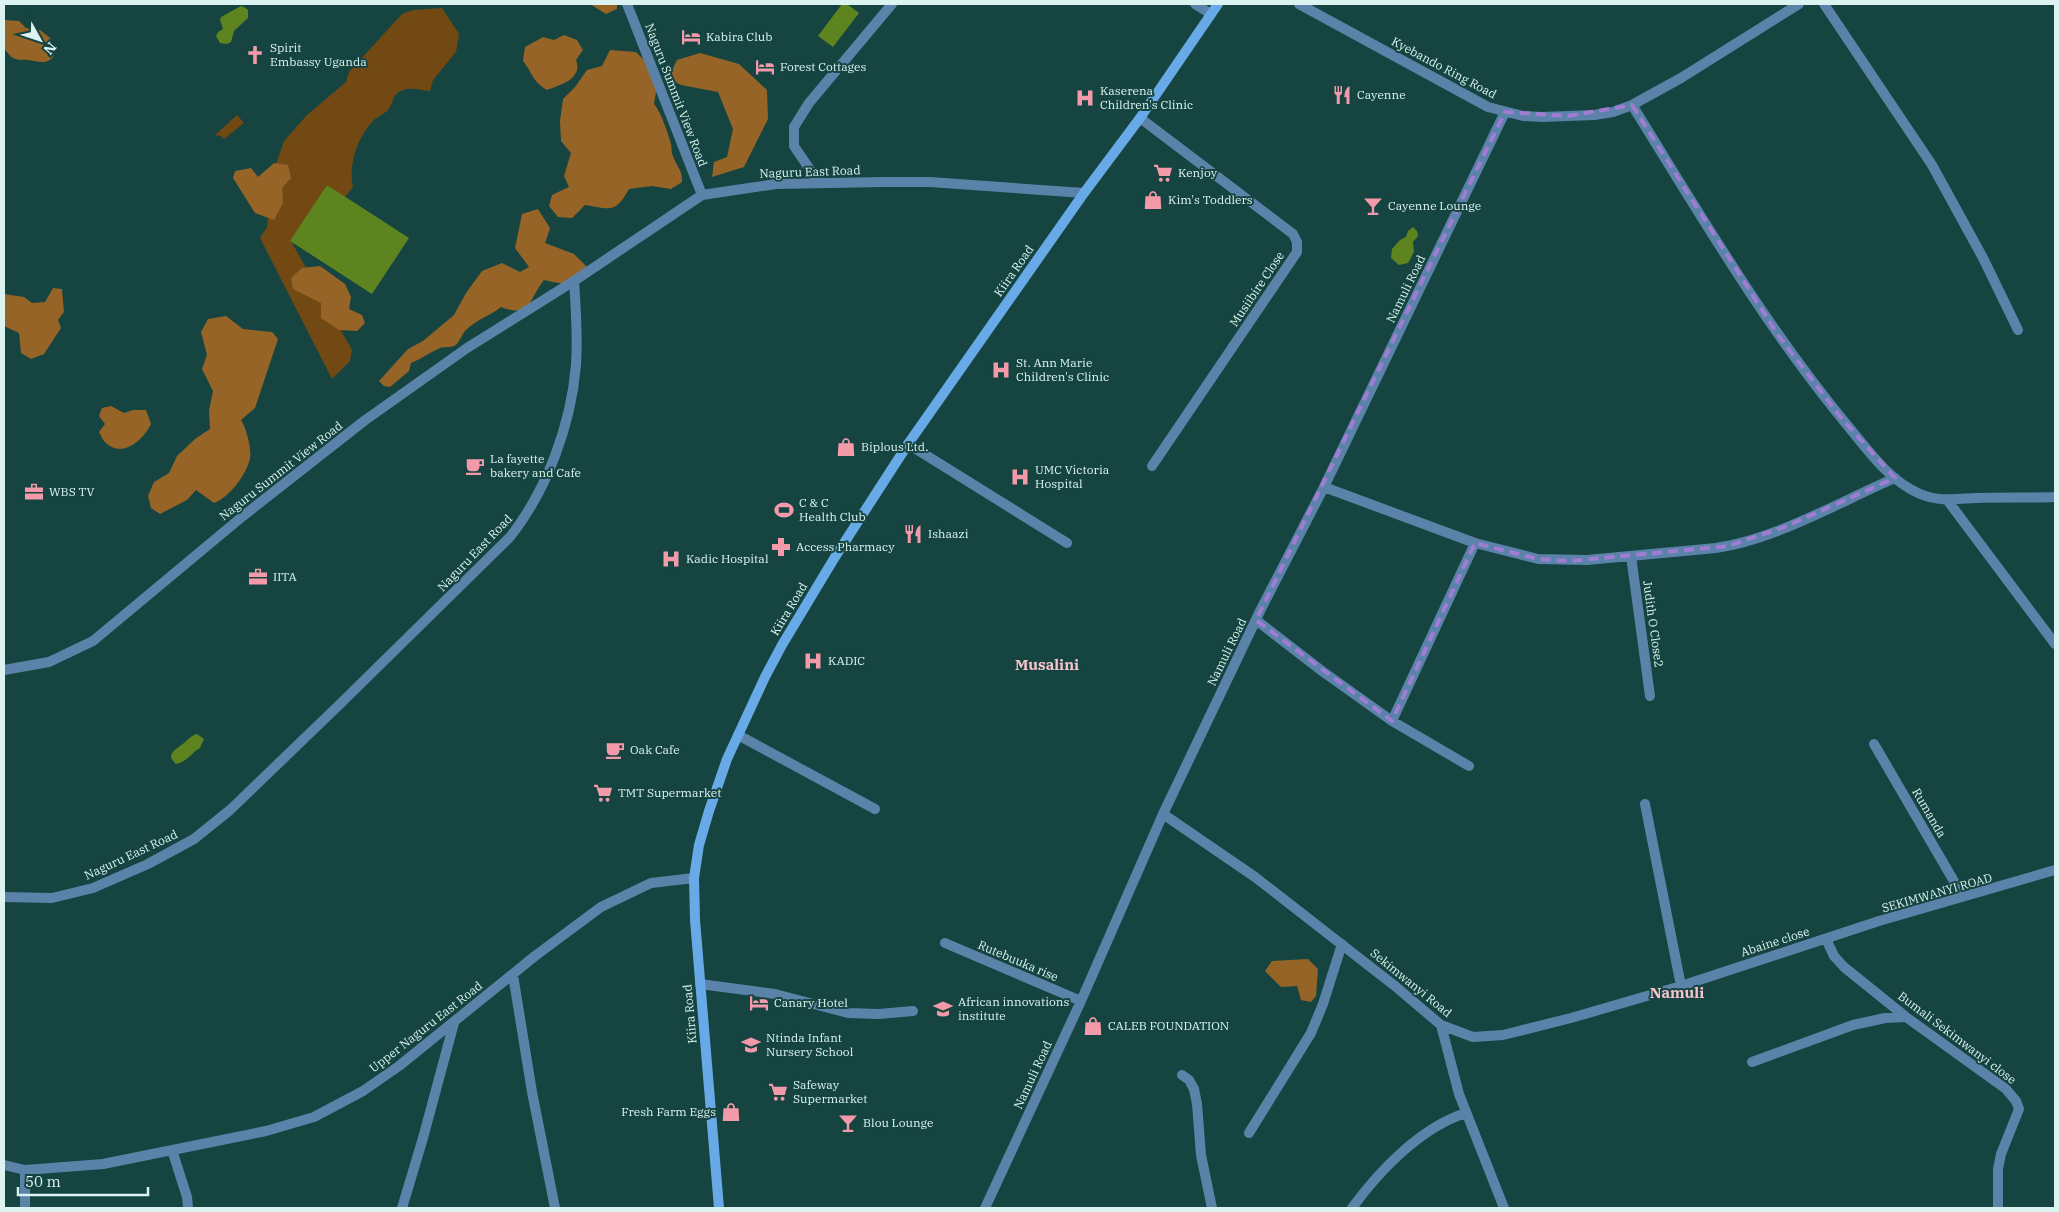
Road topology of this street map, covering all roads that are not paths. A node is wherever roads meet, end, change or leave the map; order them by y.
1 (627, 4) edge
2 (892, 4) edge
3 (1195, 4) edge
4 (1218, 4) edge
5 (1299, 4) edge
6 (1799, 4) edge
7 (1824, 4) edge
8 (1211, 14) junction
9 (1632, 105) junction
10 (1505, 112) junction
11 (1140, 118) junction
12 (819, 183) junction
13 (1084, 193) junction
14 (702, 195) junction
15 (574, 281) junction
16 (2018, 330) dead end
17 (908, 444) junction
18 (1152, 466) dead end
19 (1895, 478) junction
20 (1324, 487) junction
21 (2055, 497) edge
22 (1948, 501) junction
23 (1067, 543) dead end
24 (1475, 543) junction
25 (1631, 556) junction
26 (1256, 620) junction
27 (2055, 644) edge
28 (4, 670) edge
29 (1650, 696) dead end
30 (1392, 721) junction
31 (738, 735) junction
32 (1874, 744) dead end
33 (1469, 766) dead end
34 (1645, 804) dead end
35 (875, 809) dead end
36 (1162, 814) junction
37 (2055, 871) edge
38 (694, 878) junction
39 (1962, 896) junction
40 (4, 897) edge
41 (1826, 939) junction
42 (945, 943) dead end
43 (1342, 944) junction
44 (513, 975) junction
45 (700, 984) junction
46 (1681, 986) junction
47 (1081, 1001) junction
48 (913, 1011) dead end
49 (1906, 1017) junction
50 (454, 1023) junction
51 (1441, 1025) junction
52 (1752, 1062) dead end
53 (1182, 1074) dead end
54 (1466, 1113) junction
55 (1249, 1133) dead end
56 (172, 1150) junction
57 (4, 1165) edge
58 (25, 1170) junction
59 (24, 1208) edge
60 (188, 1208) edge
61 (402, 1208) edge
62 (555, 1208) edge
63 (719, 1208) edge
64 (984, 1208) edge
65 (1212, 1208) edge
66 (1352, 1208) edge
67 (1504, 1208) edge
68 (1998, 1208) edge

1 - 14 street, Naguru Summit View Road
2 - 12 street
3 - 8 street
4 - 8 main road, Kiira Road
5 - 10 street, Kyebando Ring Road
6 - 9 street, Kyebando Ring Road
7 - 16 street
8 - 11 main road, Kiira Road
9 - 10 street, Kyebando Ring Road
9 - 19 street
10 - 20 street, Namuli Road
11 - 13 main road, Kiira Road
11 - 18 street, Musiibire Close
12 - 13 street, Naguru East Road
12 - 14 street, Naguru East Road
13 - 17 main road, Kiira Road
14 - 15 street, Naguru East Road
15 - 28 street, Naguru Summit View Road
15 - 40 street, Naguru East Road
17 - 23 street
17 - 31 main road, Kiira Road
19 - 22 street
19 - 25 street
20 - 24 street
20 - 26 street, Namuli Road
21 - 22 street
22 - 27 street
24 - 25 street
24 - 30 street
25 - 29 street, Judith O Close2
26 - 30 street
26 - 36 street, Namuli Road
30 - 33 street
31 - 35 street
31 - 38 main road, Kiira Road
32 - 39 street, Rumanda
34 - 46 street
36 - 43 street, Sekimwanyi Road
36 - 47 street, Namuli Road
37 - 39 street, Abaine close
37 - 41 street, SEKIMWANYI ROAD
38 - 44 street, Upper Naguru East Road
38 - 45 main road, Kiira Road
39 - 41 street, Abaine close
41 - 46 street, Abaine close
41 - 49 street, Bumali Sekimwanyi close
42 - 47 street, Rutebuuka rise
43 - 51 street, Sekimwanyi Road
43 - 55 street
44 - 50 street, Upper Naguru East Road
44 - 62 street
45 - 48 street
45 - 63 main road, Kiira Road
46 - 51 street, Sekimwanyi Road
47 - 64 street, Namuli Road
49 - 52 street
49 - 68 street, Bumali Sekimwanyi close
50 - 56 street, Upper Naguru East Road
50 - 61 street
51 - 54 street
53 - 65 street
54 - 66 street
54 - 67 street
56 - 58 street, Upper Naguru East Road
56 - 60 street
57 - 58 street, Upper Naguru East Road
58 - 59 street

